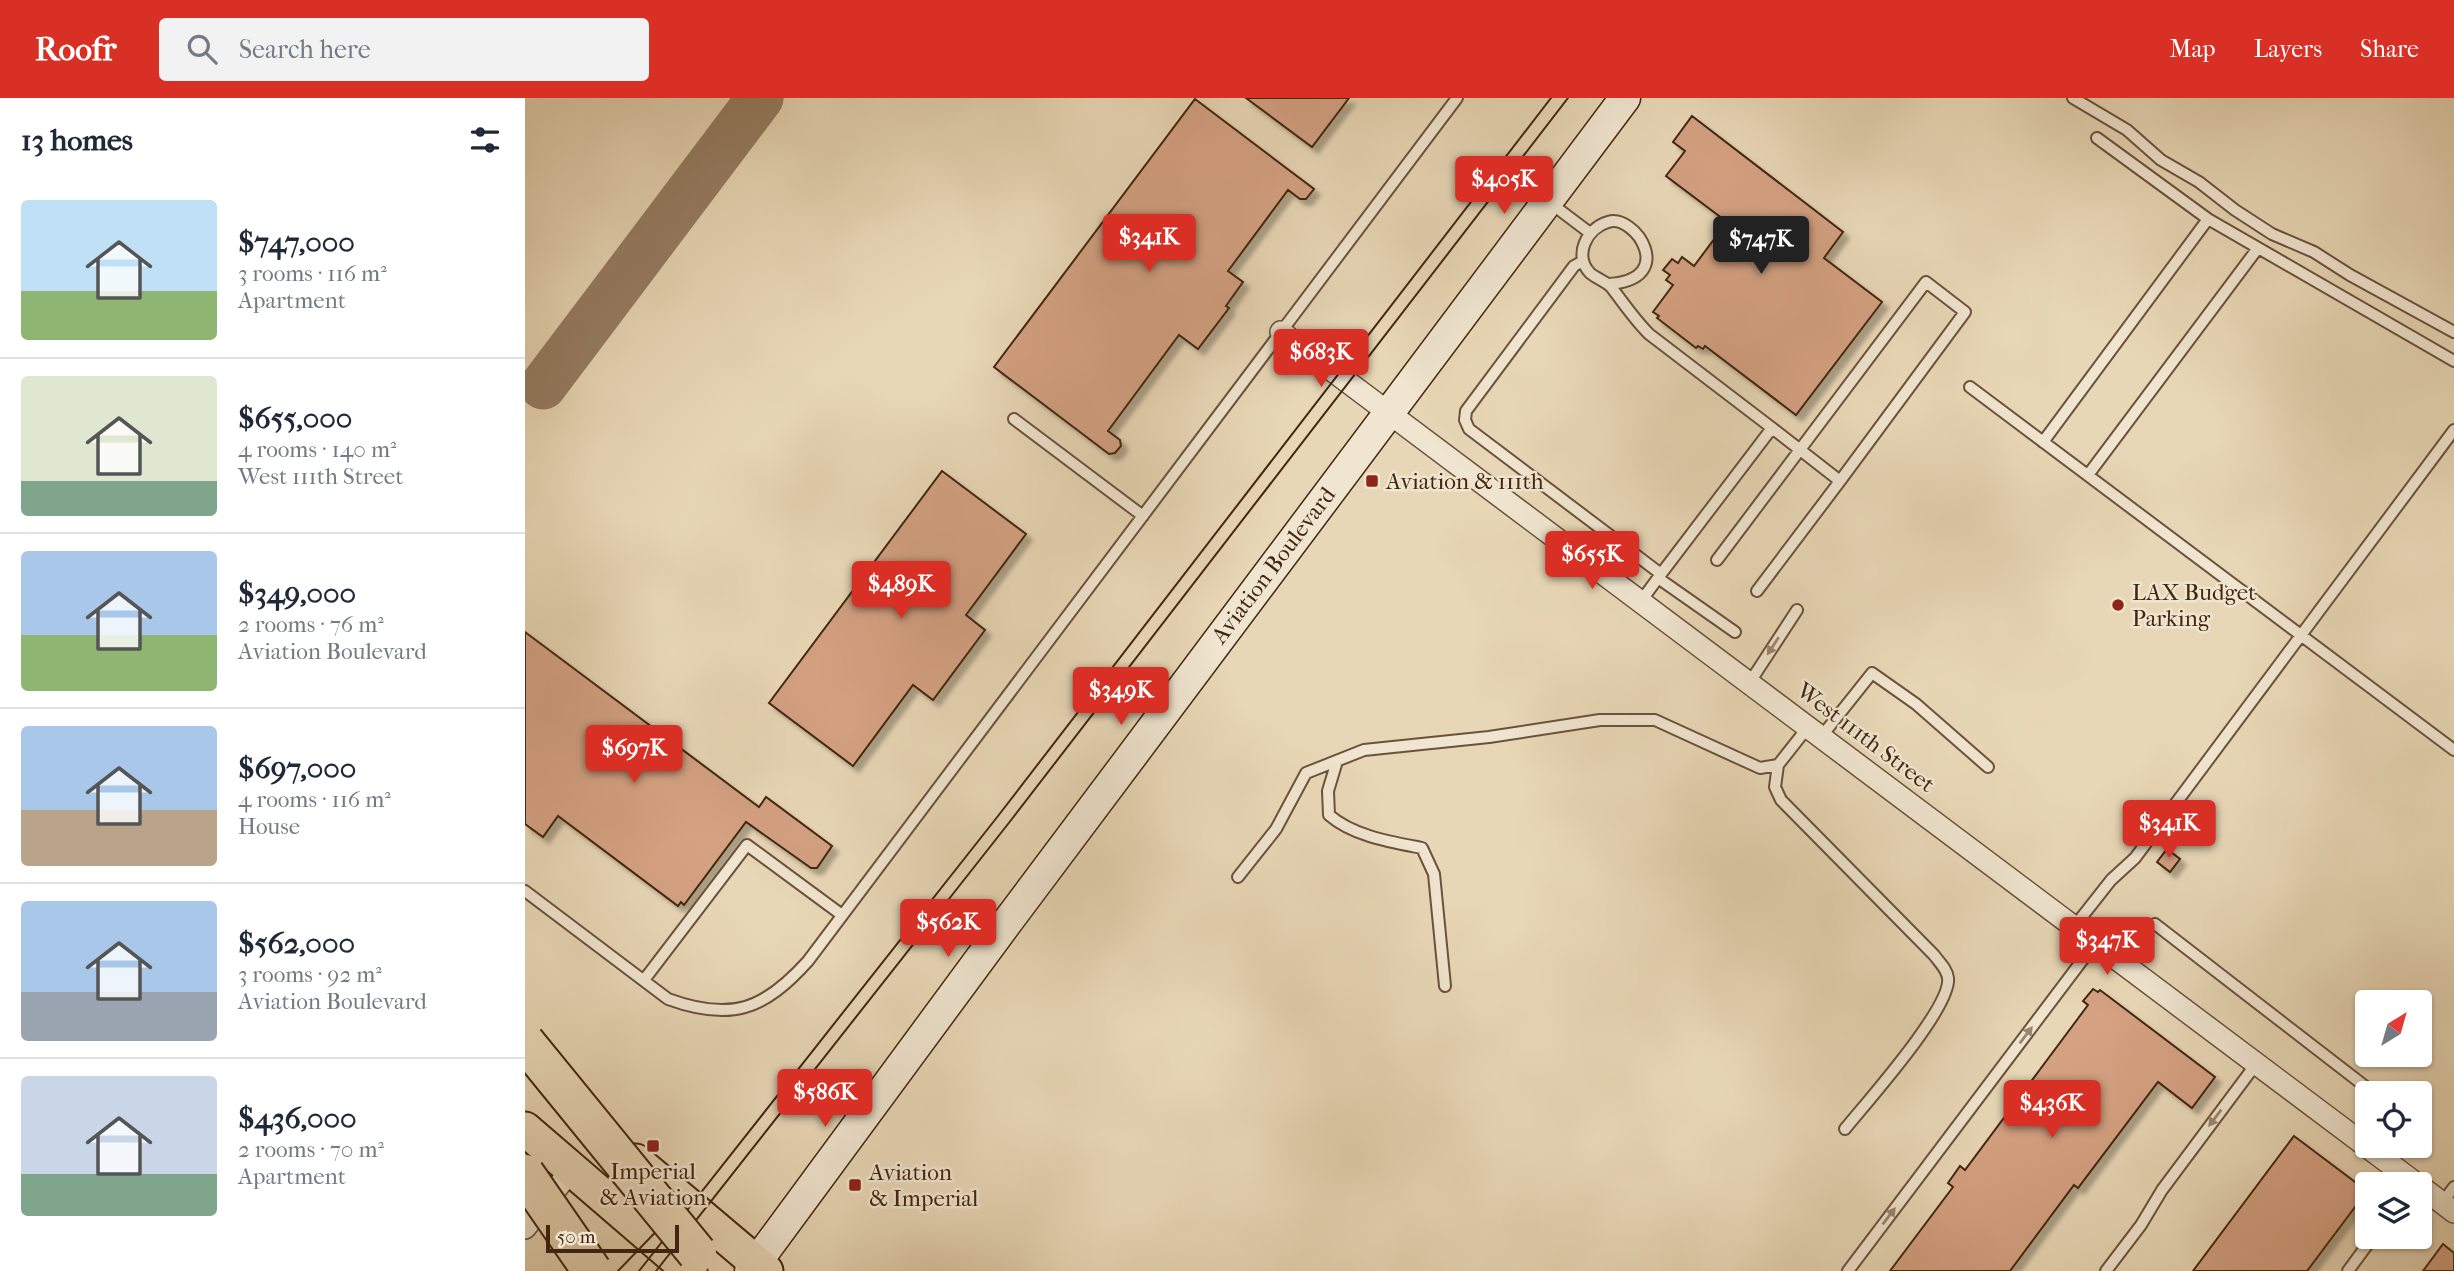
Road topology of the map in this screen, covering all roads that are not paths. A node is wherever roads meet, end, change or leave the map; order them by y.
1 (1457, 98) edge
2 (1625, 98) edge
3 (2073, 98) edge
4 (2097, 138) dead end
5 (1547, 200) junction
6 (2208, 219) junction
7 (1590, 233) junction
8 (2258, 248) junction
9 (1583, 261) junction
10 (1608, 284) junction
11 (1281, 332) junction
12 (2454, 332) edge
13 (2454, 361) edge
14 (1969, 387) dead end
15 (1387, 412) junction
16 (1014, 419) dead end
17 (1772, 428) junction
18 (2454, 430) edge
19 (2043, 442) junction
20 (1800, 450) junction
21 (2088, 475) junction
22 (1840, 481) junction
23 (1143, 516) junction
24 (1717, 560) dead end
25 (1660, 576) junction
26 (1757, 591) dead end
27 (1641, 601) junction
28 (1797, 610) dead end
29 (1735, 632) dead end
30 (2300, 634) junction
31 (1749, 682) junction
32 (1814, 732) junction
33 (2454, 750) edge
34 (1337, 761) junction
35 (1779, 765) junction
36 (1988, 767) dead end
37 (1238, 877) dead end
38 (525, 891) edge
39 (842, 915) junction
40 (2155, 924) dead end
41 (2074, 927) junction
42 (2096, 942) junction
43 (644, 980) junction
44 (1445, 986) dead end
45 (525, 1042) edge
46 (2256, 1064) junction
47 (525, 1066) edge
48 (2358, 1081) edge
49 (525, 1129) edge
50 (1845, 1129) dead end
51 (572, 1169) junction
52 (2400, 1172) edge
53 (525, 1174) edge
54 (2432, 1192) edge
55 (2450, 1200) edge
56 (525, 1228) edge
57 (2364, 1249) edge
58 (693, 1262) edge
59 (758, 1269) edge
60 (592, 1271) edge
61 (1848, 1271) edge
62 (2106, 1271) edge
63 (2347, 1271) edge

1 - 11 lane
2 - 5 main road, Aviation Boulevard
3 - 12 lane
4 - 6 lane
5 - 7 lane
5 - 15 main road, Aviation Boulevard
6 - 8 lane
6 - 19 lane
7 - 9 lane
7 - 10 lane
8 - 13 lane
8 - 21 lane
9 - 10 lane
9 - 25 lane
10 - 17 lane
11 - 15 street, West 111th Street
11 - 23 lane
14 - 19 lane
15 - 27 street, West 111th Street
15 - 59 main road, Aviation Boulevard
16 - 23 lane
17 - 20 lane
17 - 25 lane
18 - 30 lane
19 - 21 lane
20 - 22 lane
20 - 22 lane
20 - 24 lane
21 - 30 lane
22 - 26 lane
23 - 39 lane
25 - 27 lane
25 - 29 lane
27 - 31 street, West 111th Street
28 -> 31 lane
30 - 33 lane
30 - 41 lane
31 - 32 street, West 111th Street
32 - 35 lane
32 - 36 lane
32 - 41 street, West 111th Street
34 - 35 lane
34 - 37 lane
34 - 44 lane
35 - 50 lane
38 - 43 lane
39 - 43 lane
39 - 43 lane
40 - 48 lane
41 - 42 street, West 111th Street
42 - 46 street, West 111th Street
61 -> 42 lane
45 - 58 highway, bridge
46 - 52 street, West 111th Street
46 -> 62 lane
47 - 59 main road
49 - 51 main road
51 - 56 street
51 - 58 main road
53 - 60 highway, bridge
54 - 55 street, West 111th Street
57 - 63 lane

